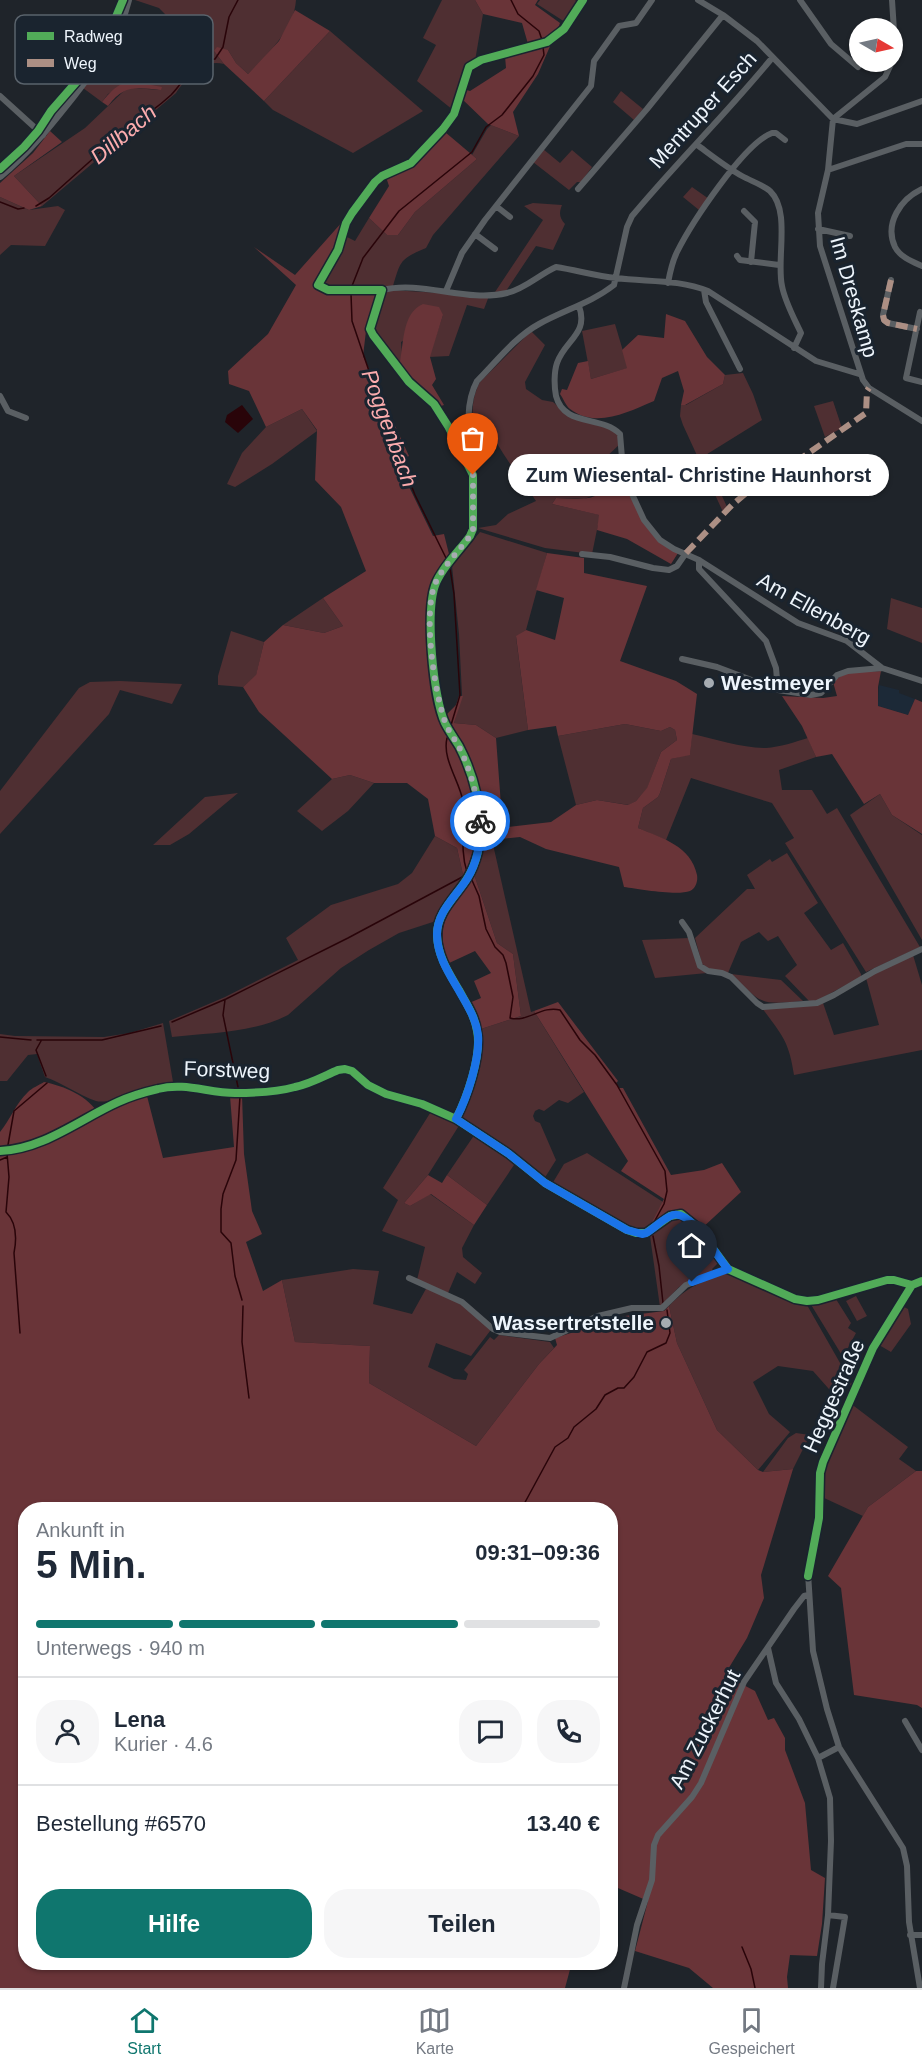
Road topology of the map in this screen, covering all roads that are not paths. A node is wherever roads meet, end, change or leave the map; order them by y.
1 (128, 0) edge
2 (583, 0) edge
3 (652, 0) edge
4 (698, 0) edge
5 (800, 0) edge
6 (892, 0) edge
7 (123, 15) edge
8 (723, 15) junction
9 (893, 18) edge
10 (772, 58) junction
11 (849, 59) edge
12 (887, 72) edge
13 (82, 84) edge
14 (0, 96) edge
15 (922, 101) edge
16 (833, 119) junction
17 (43, 135) junction
18 (785, 140) dead end
19 (696, 144) junction
20 (922, 144) edge
21 (732, 170) junction
22 (828, 170) junction
23 (0, 176) edge
24 (578, 189) dead end
25 (922, 189) edge
26 (496, 206) junction
27 (744, 211) dead end
28 (510, 217) dead end
29 (818, 230) junction
30 (475, 234) junction
31 (850, 236) dead end
32 (495, 249) dead end
33 (737, 256) dead end
34 (752, 262) junction
35 (779, 265) junction
36 (922, 266) edge
37 (616, 279) junction
38 (891, 280) dead end
39 (668, 282) junction
40 (382, 290) junction
41 (705, 290) junction
42 (446, 291) junction
43 (579, 306) junction
44 (922, 313) edge
45 (917, 329) junction
46 (794, 348) junction
47 (741, 369) dead end
48 (859, 374) junction
49 (922, 382) edge
50 (0, 396) edge
51 (26, 418) dead end
52 (922, 421) edge
53 (473, 475) junction
54 (686, 553) junction
55 (582, 554) dead end
56 (699, 560) junction
57 (682, 659) dead end
58 (882, 668) junction
59 (922, 681) edge
60 (778, 690) junction
61 (682, 922) dead end
62 (922, 949) edge
63 (456, 1119) junction
64 (0, 1151) edge
65 (728, 1269) junction
66 (410, 1278) dead end
67 (922, 1281) edge
68 (912, 1285) junction
69 (808, 1595) junction
70 (768, 1648) junction
71 (905, 1721) dead end
72 (840, 1747) junction
73 (922, 1750) edge
74 (818, 1758) junction
75 (828, 1915) junction
76 (910, 1935) junction
77 (922, 1935) edge
78 (624, 1988) edge
79 (821, 1988) edge
80 (833, 1988) edge
81 (920, 1988) edge

1 - 7 main road
2 - 40 street
3 - 26 street
4 - 8 street
5 - 11 street
6 - 9 street
8 - 10 street
8 - 24 street
10 - 16 street, Mentruper Esch
10 - 19 street, Mentruper Esch
12 - 16 street
13 - 17 main road
14 - 17 street
15 - 16 street
16 - 22 street, Im Dreskamp
17 - 23 main road
18 - 21 street
19 - 21 street
19 - 37 street, Mentruper Esch
20 - 22 street
21 - 35 street
21 - 39 street
22 - 29 street, Im Dreskamp
25 - 36 street
26 - 28 street
26 - 30 street
27 - 34 street
29 - 31 street, Im Dreskamp
29 - 48 street, Im Dreskamp
30 - 32 street
30 - 42 street
33 - 34 street
34 - 35 street
35 - 46 street
37 - 39 street
37 - 42 street
37 - 43 street
38 - 45 street
39 - 41 street
40 - 42 street
40 - 53 street
41 - 46 street
41 - 47 street
43 - 53 street
43 - 54 street, Am Ellenberg
44 - 45 street
45 - 49 street
46 - 48 street
48 - 52 street
50 - 51 street
53 - 63 street
54 - 55 street
54 - 56 street, Am Ellenberg
56 - 58 street, Am Ellenberg
56 - 60 street, Am Ellenberg
57 - 60 street, Am Ellenberg
58 - 59 street, Am Ellenberg
58 - 60 street, Am Ellenberg
61 - 62 street
63 - 64 street, Forstweg
63 - 65 street, Forstweg
65 - 66 street
65 - 68 street
67 - 68 street
68 - 69 street, Heggestraße
69 - 70 street, Am Zuckerhut
69 - 72 street, Heggestraße
70 - 74 street
70 - 78 street, Am Zuckerhut
71 - 73 street
72 - 74 street
72 - 76 street, Heggestraße
74 - 75 street
75 - 79 street
75 - 80 street
76 - 77 street
76 - 81 street, Heggestraße

